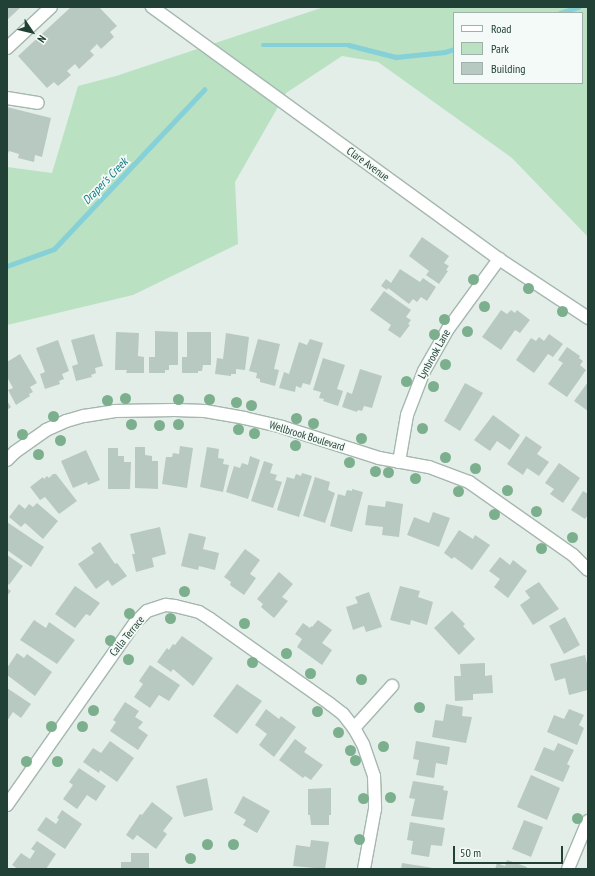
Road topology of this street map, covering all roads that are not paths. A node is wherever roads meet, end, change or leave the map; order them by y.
1 (51, 7) edge
2 (152, 7) edge
3 (7, 48) edge
4 (7, 98) edge
5 (38, 103) dead end
6 (499, 259) junction
7 (588, 318) edge
8 (7, 460) edge
9 (399, 462) junction
10 (588, 570) edge
11 (392, 686) dead end
12 (354, 728) junction
13 (7, 805) edge
14 (588, 821) edge
15 (364, 869) edge
16 (568, 869) edge

1 - 3 street
2 - 6 street, Clare Avenue
4 - 5 street
6 - 7 street, Clare Avenue
6 - 9 street, Lynbrook Lane
8 - 9 street, Wellbrook Boulevard
9 - 10 street, Wellbrook Boulevard
11 - 12 street
12 - 13 street, Calla Terrace
12 - 15 street, Calla Terrace
14 - 16 street

